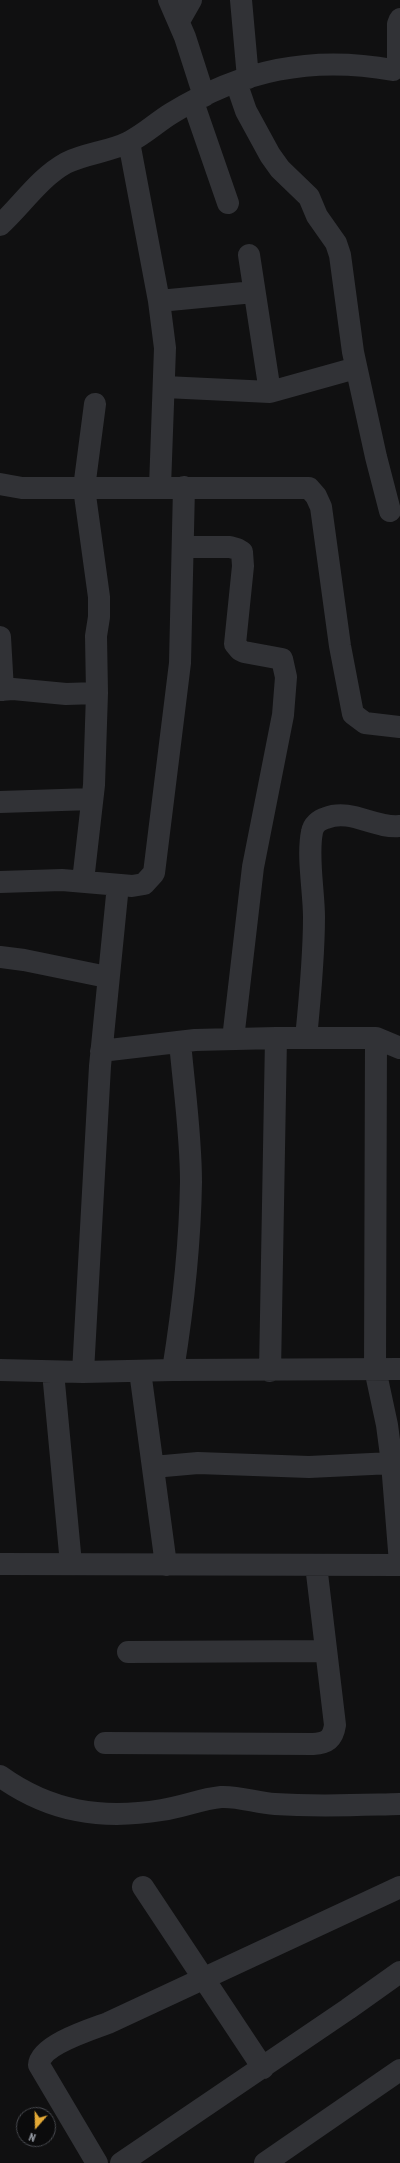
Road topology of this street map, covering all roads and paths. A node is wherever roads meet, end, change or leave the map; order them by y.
1 (168, 0) edge
2 (191, 0) edge
3 (241, 0) edge
4 (400, 19) edge
5 (179, 22) junction
6 (396, 74) edge
7 (242, 80) junction
8 (198, 99) junction
9 (129, 142) junction
10 (228, 203) dead end
11 (0, 225) edge
12 (249, 256) dead end
13 (254, 292) junction
14 (159, 301) junction
15 (356, 368) junction
16 (165, 387) junction
17 (270, 392) junction
18 (95, 404) dead end
19 (0, 484) edge
20 (184, 487) junction
21 (84, 488) junction
22 (160, 488) junction
23 (390, 511) dead end
24 (183, 547) junction
25 (0, 637) edge
26 (2, 690) edge
27 (97, 693) junction
28 (400, 727) edge
29 (92, 799) junction
30 (0, 802) edge
31 (400, 826) edge
32 (83, 881) junction
33 (0, 882) edge
34 (118, 885) junction
35 (0, 957) edge
36 (107, 977) junction
37 (276, 1038) junction
38 (306, 1038) junction
39 (376, 1038) junction
40 (233, 1039) junction
41 (180, 1042) junction
42 (400, 1048) edge
43 (101, 1051) junction
44 (376, 1368) junction
45 (0, 1370) edge
46 (173, 1370) junction
47 (400, 1370) edge
48 (140, 1371) junction
49 (270, 1371) junction
50 (53, 1372) junction
51 (83, 1372) junction
52 (392, 1463) junction
53 (153, 1467) junction
54 (0, 1564) edge
55 (71, 1564) junction
56 (400, 1564) edge
57 (166, 1565) junction
58 (316, 1565) junction
59 (325, 1651) junction
60 (128, 1652) dead end
61 (105, 1743) dead end
62 (0, 1776) edge
63 (400, 1804) edge
64 (143, 1887) dead end
65 (400, 1888) edge
66 (400, 1972) edge
67 (203, 1978) junction
68 (263, 2068) junction
69 (400, 2070) edge
70 (97, 2163) edge
71 (121, 2163) edge
72 (265, 2163) edge

1 - 5 street
2 - 5 street
3 - 7 street
4 - 6 street
5 - 8 street
6 - 7 street
7 - 8 street
7 - 15 street
8 - 9 street
8 - 10 street
9 - 11 street
9 - 14 street
12 - 13 street
13 - 14 street
13 - 17 street
14 - 16 street
15 - 17 street
15 - 23 street
16 - 17 street
16 - 22 street
18 - 21 street
19 - 21 street
20 - 22 street
20 - 24 street
20 - 28 street
21 - 22 street
21 - 27 street
24 - 34 street
24 - 40 street
25 - 26 street
26 - 27 street
27 - 29 street
29 - 30 street
29 - 32 street
31 - 38 street
32 - 33 street
32 - 34 street
34 - 36 street
35 - 36 street
36 - 43 street
37 - 38 street
37 - 40 street
37 - 49 street
38 - 39 street
39 - 42 street
39 - 44 street
40 - 41 street
41 - 43 street
41 - 46 street
43 - 51 street
44 - 47 street
44 - 49 street
44 - 52 street
45 - 50 street
46 - 48 street
46 - 49 street
48 - 51 street
48 - 53 street
50 - 51 street
50 - 55 street
52 - 53 street
52 - 56 street
53 - 57 street
54 - 55 street
55 - 57 street
56 - 58 street
57 - 58 street
58 - 59 street
59 - 60 street
59 - 61 street
62 - 63 street
64 - 67 street
65 - 67 street
66 - 68 street
67 - 68 street
67 - 70 street
68 - 71 street
69 - 72 street

